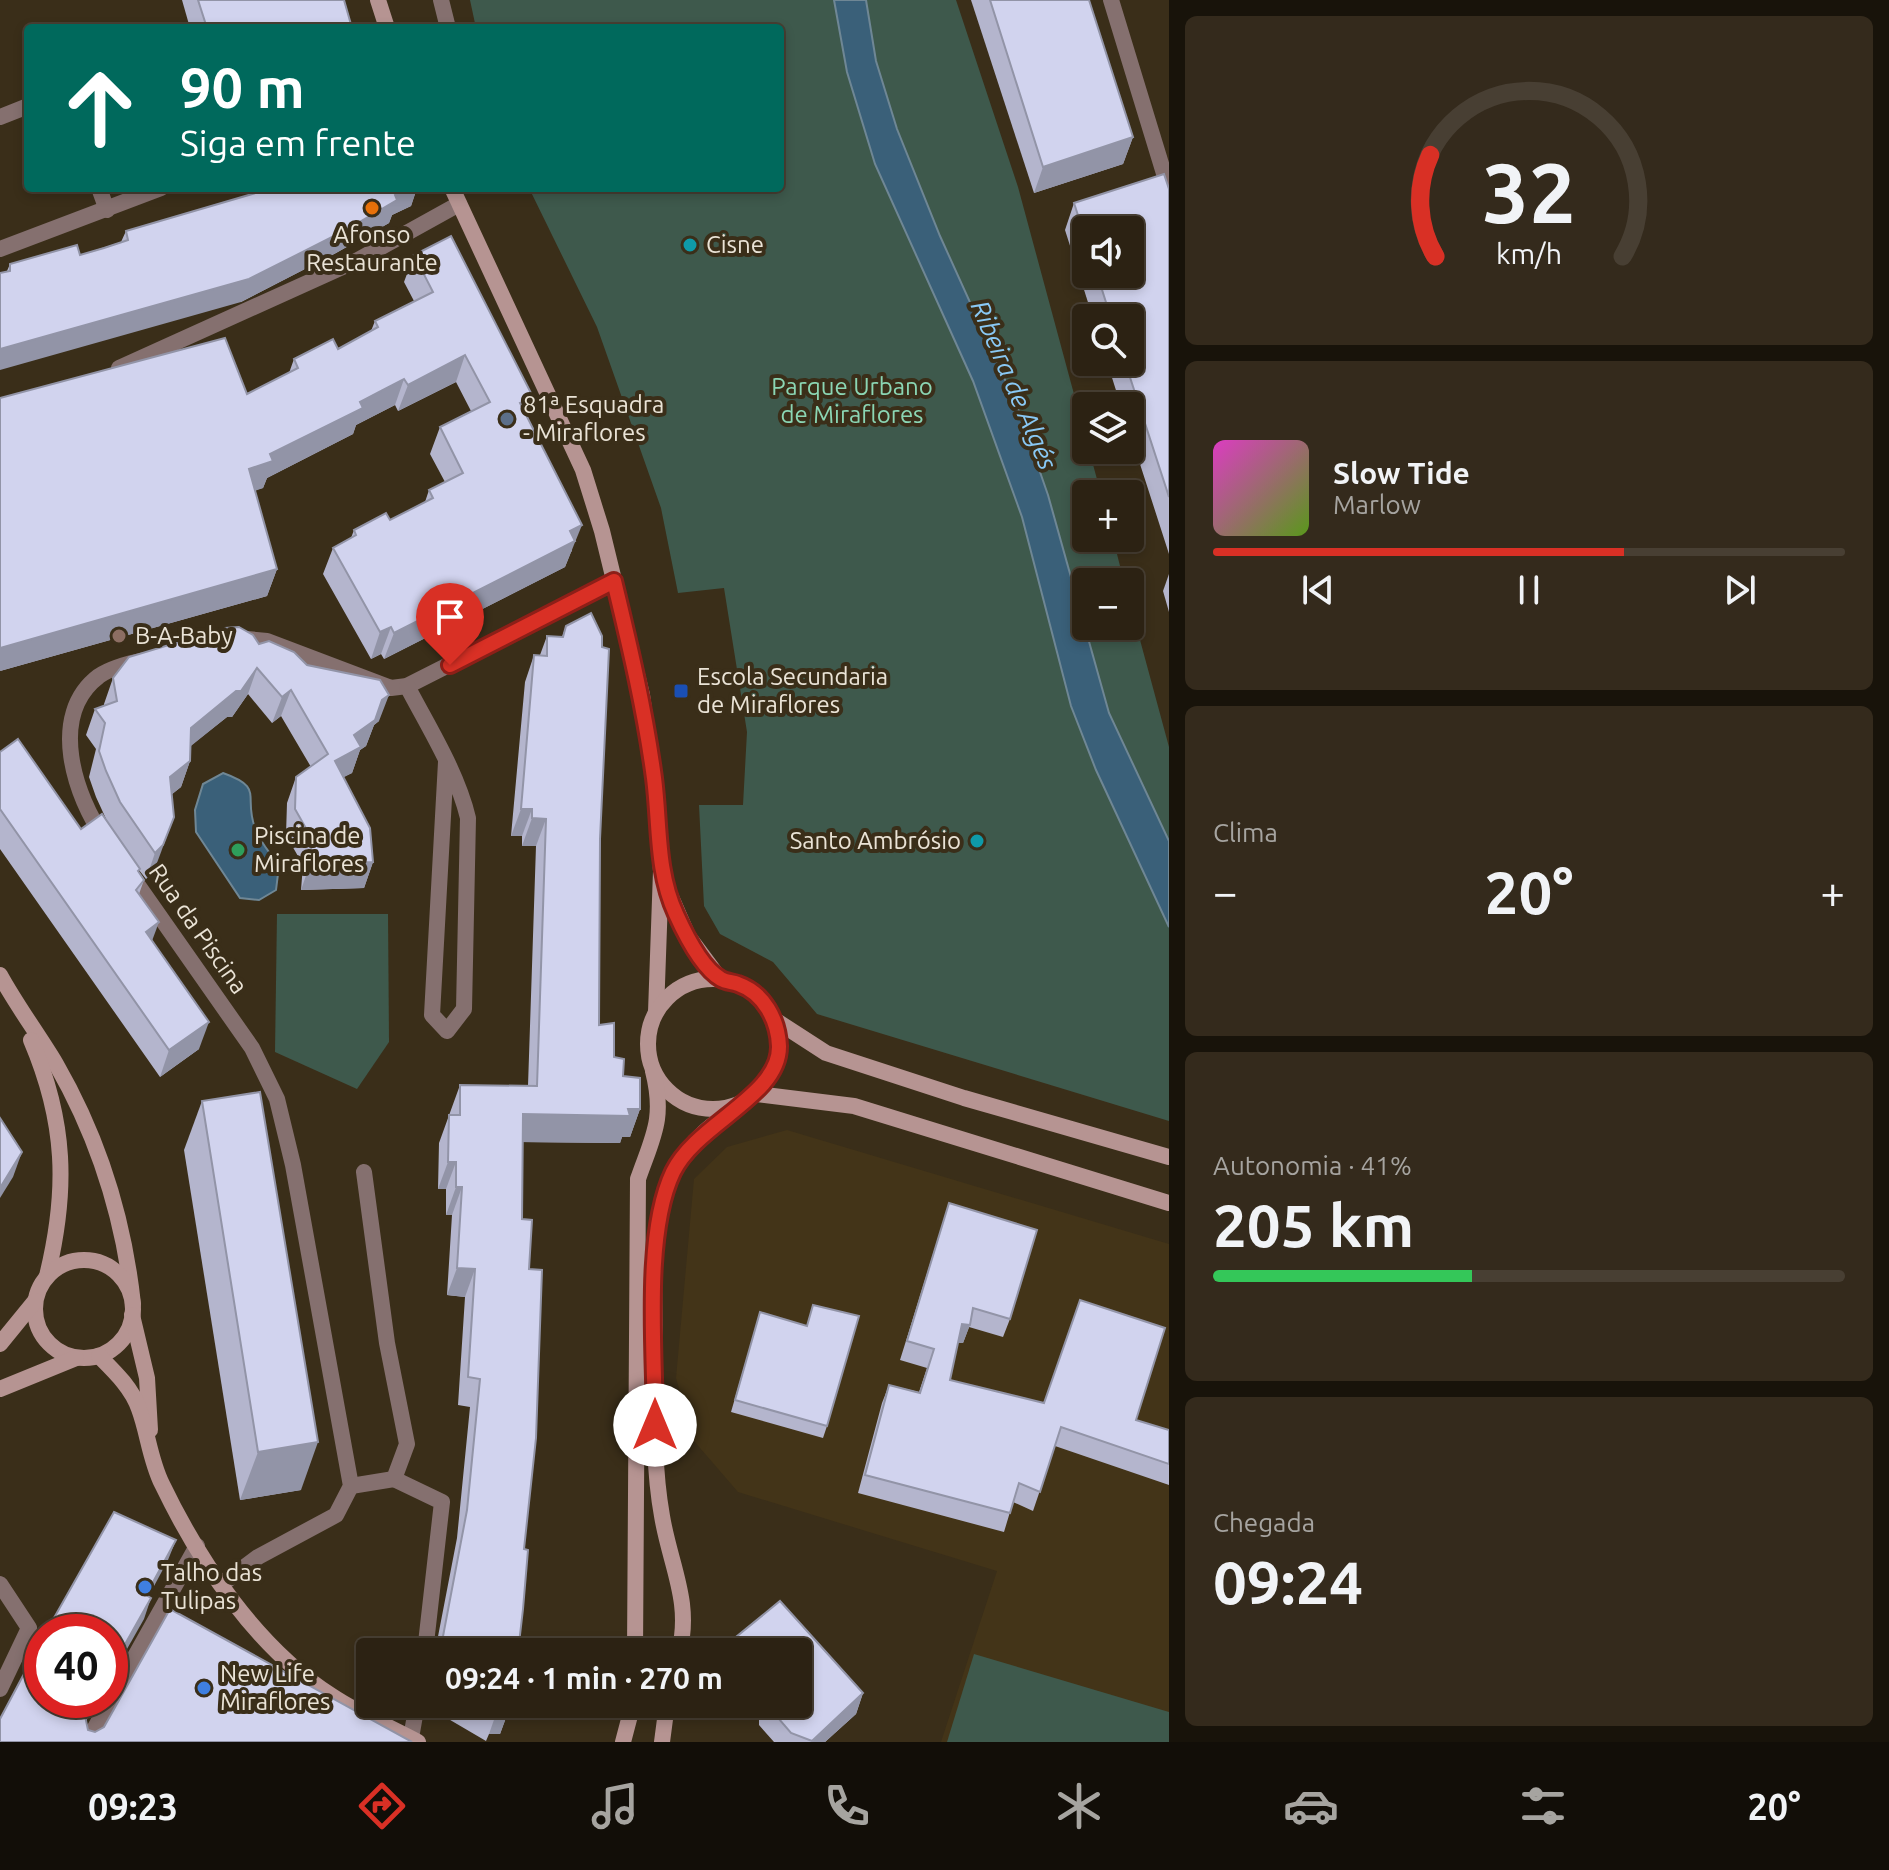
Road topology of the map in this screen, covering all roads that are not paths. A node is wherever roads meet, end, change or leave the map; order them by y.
1 (378, 0) edge
2 (441, 0) edge
3 (1111, 0) edge
4 (386, 24) edge
5 (447, 24) edge
6 (24, 108) edge
7 (0, 117) edge
8 (1169, 190) edge
9 (100, 192) edge
10 (151, 192) edge
11 (454, 192) edge
12 (459, 204) junction
13 (107, 210) junction
14 (0, 249) edge
15 (98, 374) edge
16 (614, 581) junction
17 (220, 641) edge
18 (164, 655) edge
19 (407, 686) junction
20 (446, 762) junction
21 (661, 871) junction
22 (0, 975) edge
23 (720, 979) junction
24 (11, 995) junction
25 (656, 1012) junction
26 (775, 1020) junction
27 (653, 1071) junction
28 (751, 1097) junction
29 (1169, 1157) edge
30 (364, 1172) dead end
31 (1169, 1203) edge
32 (47, 1276) junction
33 (36, 1300) junction
34 (132, 1309) junction
35 (0, 1344) edge
36 (99, 1356) junction
37 (76, 1358) junction
38 (0, 1389) edge
39 (148, 1443) junction
40 (394, 1479) junction
41 (351, 1486) junction
42 (197, 1546) junction
43 (0, 1584) edge
44 (222, 1584) junction
45 (427, 1638) edge
46 (635, 1638) edge
47 (683, 1638) edge
48 (0, 1689) edge
49 (416, 1718) edge
50 (629, 1718) edge
51 (665, 1718) edge
52 (415, 1740) edge
53 (87, 1742) edge
54 (623, 1742) edge
55 (662, 1742) edge

1 - 4 street
2 - 5 street
3 - 8 street
6 - 7 street
9 - 13 street
10 - 13 street
11 - 12 street
12 - 15 street
12 - 16 street
13 - 14 street
16 - 19 street
16 - 21 street
17 - 19 street
18 - 41 street, Rua da Piscina
19 - 20 street
20 - 20 street
21 - 23 street
21 - 25 street
22 - 24 street
23 - 25 street
23 - 26 street
24 - 32 street
24 - 34 street
25 - 27 street
26 - 28 street
26 - 29 street
27 - 28 street
27 - 46 street
28 - 31 street
28 - 47 street
30 - 40 street
32 - 33 street
32 - 34 street
33 - 35 street
33 - 37 street
34 - 36 street
34 - 39 street
36 - 37 street
36 - 39 street
37 - 38 street
39 - 42 street
40 - 41 street
40 - 45 street
41 - 44 street
42 - 44 street
42 - 53 street
43 - 48 street
44 - 52 street
49 - 52 street
50 - 54 street
51 - 55 street

